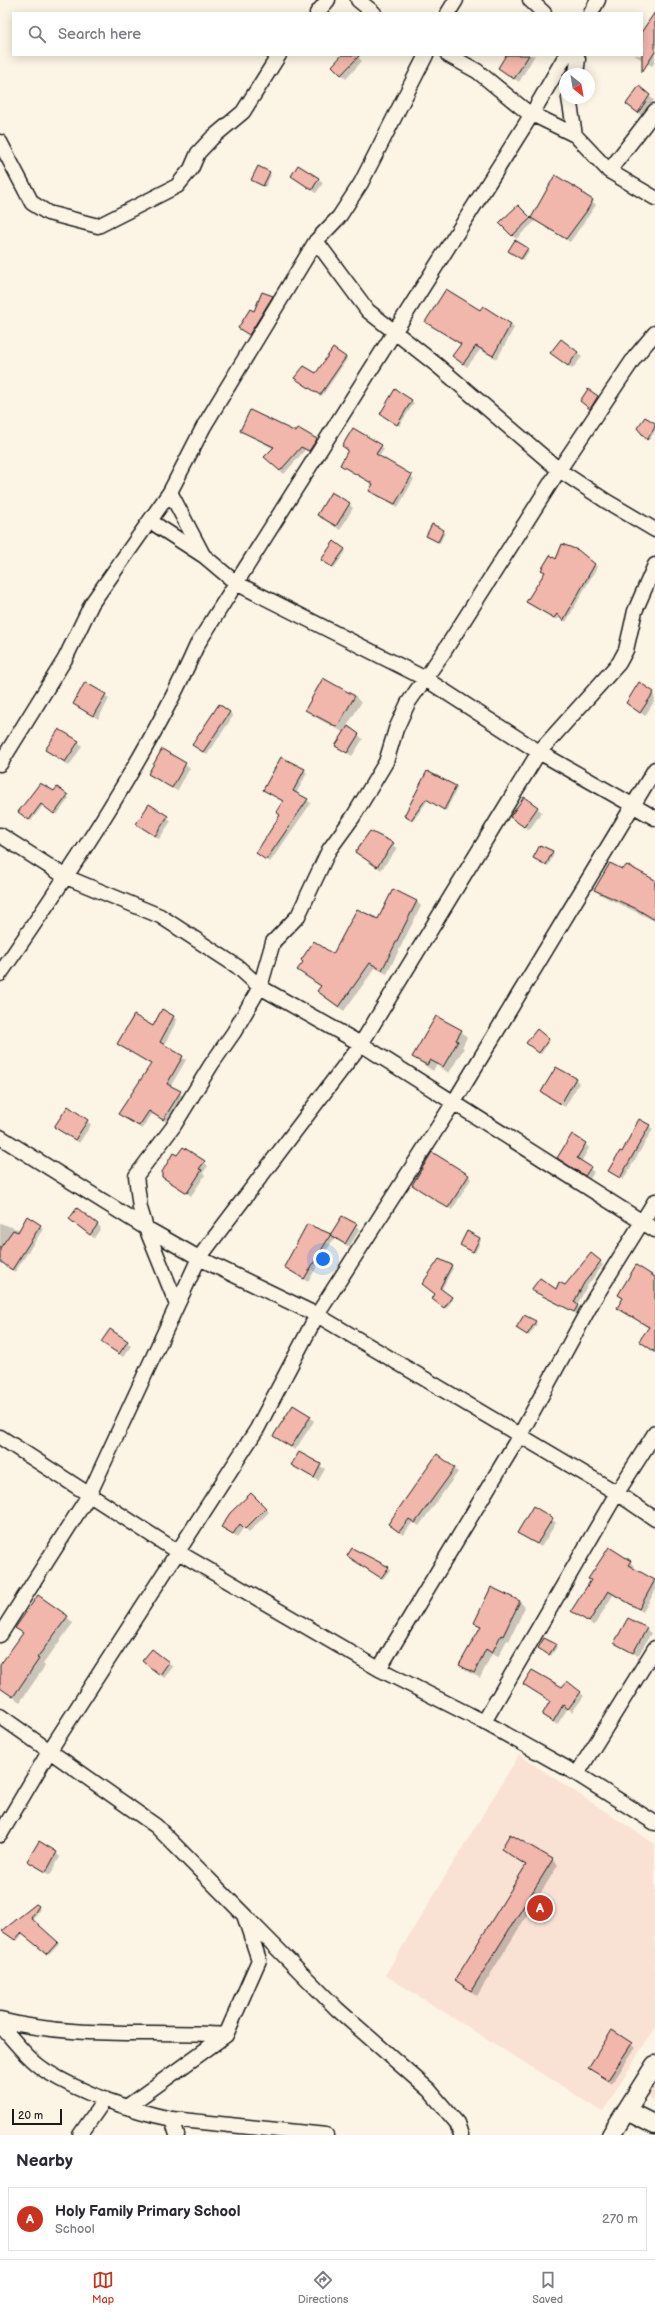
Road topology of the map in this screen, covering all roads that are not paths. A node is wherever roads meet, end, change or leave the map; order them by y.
1 (328, 0) edge
2 (358, 0) edge
3 (456, 0) edge
4 (530, 0) edge
5 (598, 0) edge
6 (318, 12) edge
7 (373, 12) edge
8 (449, 12) edge
9 (543, 12) edge
10 (592, 12) edge
11 (278, 56) edge
12 (426, 56) edge
13 (450, 56) edge
14 (565, 56) edge
15 (576, 56) edge
16 (577, 68) edge
17 (570, 104) edge
18 (655, 110) edge
19 (532, 114) junction
20 (575, 135) junction
21 (0, 142) edge
22 (609, 171) junction
23 (655, 198) edge
24 (316, 241) junction
25 (395, 332) junction
26 (655, 333) edge
27 (559, 470) junction
28 (170, 492) junction
29 (150, 521) junction
30 (655, 530) edge
31 (204, 556) junction
32 (655, 565) edge
33 (236, 583) junction
34 (424, 678) junction
35 (539, 752) junction
36 (0, 764) edge
37 (655, 769) edge
38 (632, 805) junction
39 (655, 818) edge
40 (0, 835) edge
41 (66, 877) junction
42 (0, 974) edge
43 (260, 987) junction
44 (361, 1044) junction
45 (454, 1102) junction
46 (0, 1137) edge
47 (655, 1201) edge
48 (642, 1222) junction
49 (146, 1228) junction
50 (655, 1230) edge
51 (199, 1258) junction
52 (177, 1305) junction
53 (317, 1315) junction
54 (655, 1433) edge
55 (520, 1435) junction
56 (0, 1437) edge
57 (617, 1493) junction
58 (89, 1495) junction
59 (655, 1519) edge
60 (178, 1552) junction
61 (0, 1635) edge
62 (655, 1648) edge
63 (379, 1669) junction
64 (0, 1716) edge
65 (484, 1722) junction
66 (50, 1750) junction
67 (578, 1774) junction
68 (655, 1823) edge
69 (0, 1835) edge
70 (244, 1914) junction
71 (0, 2020) edge
72 (0, 2025) edge
73 (226, 2035) junction
74 (655, 2065) edge
75 (105, 2098) junction
76 (128, 2106) junction
77 (627, 2111) junction
78 (172, 2119) junction
79 (655, 2125) edge
80 (234, 2131) edge
81 (80, 2135) edge
82 (177, 2135) edge
83 (326, 2135) edge
84 (461, 2135) edge
85 (611, 2135) edge

1 - 6 street
2 - 7 street
3 - 8 street
4 - 9 street
5 - 10 street
11 - 21 street
12 - 24 street
13 - 19 street
14 - 19 street
15 - 16 street
17 - 20 street
18 - 22 street
19 - 20 street
19 - 25 street
20 - 22 street
22 - 23 street
24 - 25 street
24 - 28 street
25 - 27 street
25 - 33 street
26 - 27 street
27 - 30 street
27 - 34 street
28 - 29 street
28 - 31 street
29 - 31 street
29 - 36 street
31 - 33 street
32 - 35 street
33 - 34 street
33 - 41 street
34 - 35 street
34 - 43 street
35 - 38 street
35 - 44 street
37 - 38 street
38 - 39 street
38 - 45 street
40 - 41 street
41 - 42 street
41 - 43 street
43 - 44 street
43 - 49 street
44 - 45 street
44 - 51 street
45 - 48 street
45 - 53 street
46 - 49 street
47 - 48 street
48 - 50 street
48 - 55 street
49 - 51 street
49 - 52 street
51 - 52 street
51 - 53 street
52 - 58 street
53 - 55 street
53 - 60 street
54 - 57 street
55 - 57 street
55 - 63 street
56 - 58 street
57 - 59 street
57 - 65 street
58 - 60 street
58 - 61 street
60 - 63 street
60 - 66 street
62 - 67 street
63 - 65 street
64 - 66 street
65 - 67 street
66 - 69 street
66 - 70 street
67 - 68 street
70 - 73 street
70 - 84 street
71 - 73 street
72 - 75 street
73 - 76 street
74 - 77 street
75 - 76 street
75 - 81 street
76 - 78 street
77 - 79 street
77 - 85 street
78 - 80 street
78 - 82 street
80 - 83 street

